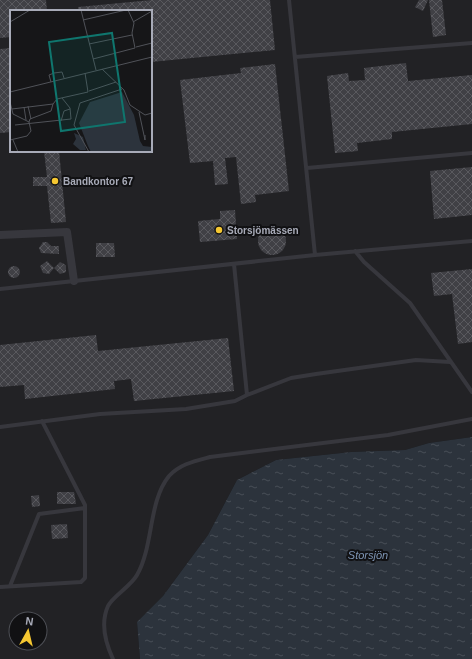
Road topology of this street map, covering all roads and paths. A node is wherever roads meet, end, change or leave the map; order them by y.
1 (288, 0) edge
2 (472, 44) edge
3 (295, 57) junction
4 (472, 153) edge
5 (307, 168) junction
6 (0, 235) edge
7 (472, 241) edge
8 (356, 251) junction
9 (315, 255) junction
10 (234, 264) junction
11 (74, 281) junction
12 (0, 289) edge
13 (450, 362) junction
14 (472, 392) edge
15 (247, 395) junction
16 (472, 419) edge
17 (42, 421) junction
18 (0, 427) edge
19 (85, 508) junction
20 (10, 586) junction
21 (0, 587) edge
22 (113, 659) edge

1 - 3 lane
2 - 3 lane
3 - 5 lane
4 - 5 lane
5 - 9 lane
6 - 11 street
7 - 8 lane
8 - 9 lane
8 - 13 lane
9 - 10 lane
10 - 11 lane
10 - 15 lane
11 - 12 lane
13 - 14 lane
13 - 15 lane
15 - 17 lane
16 - 22 lane
17 - 18 lane
17 - 19 lane
19 - 20 lane
19 - 20 lane
20 - 21 lane

